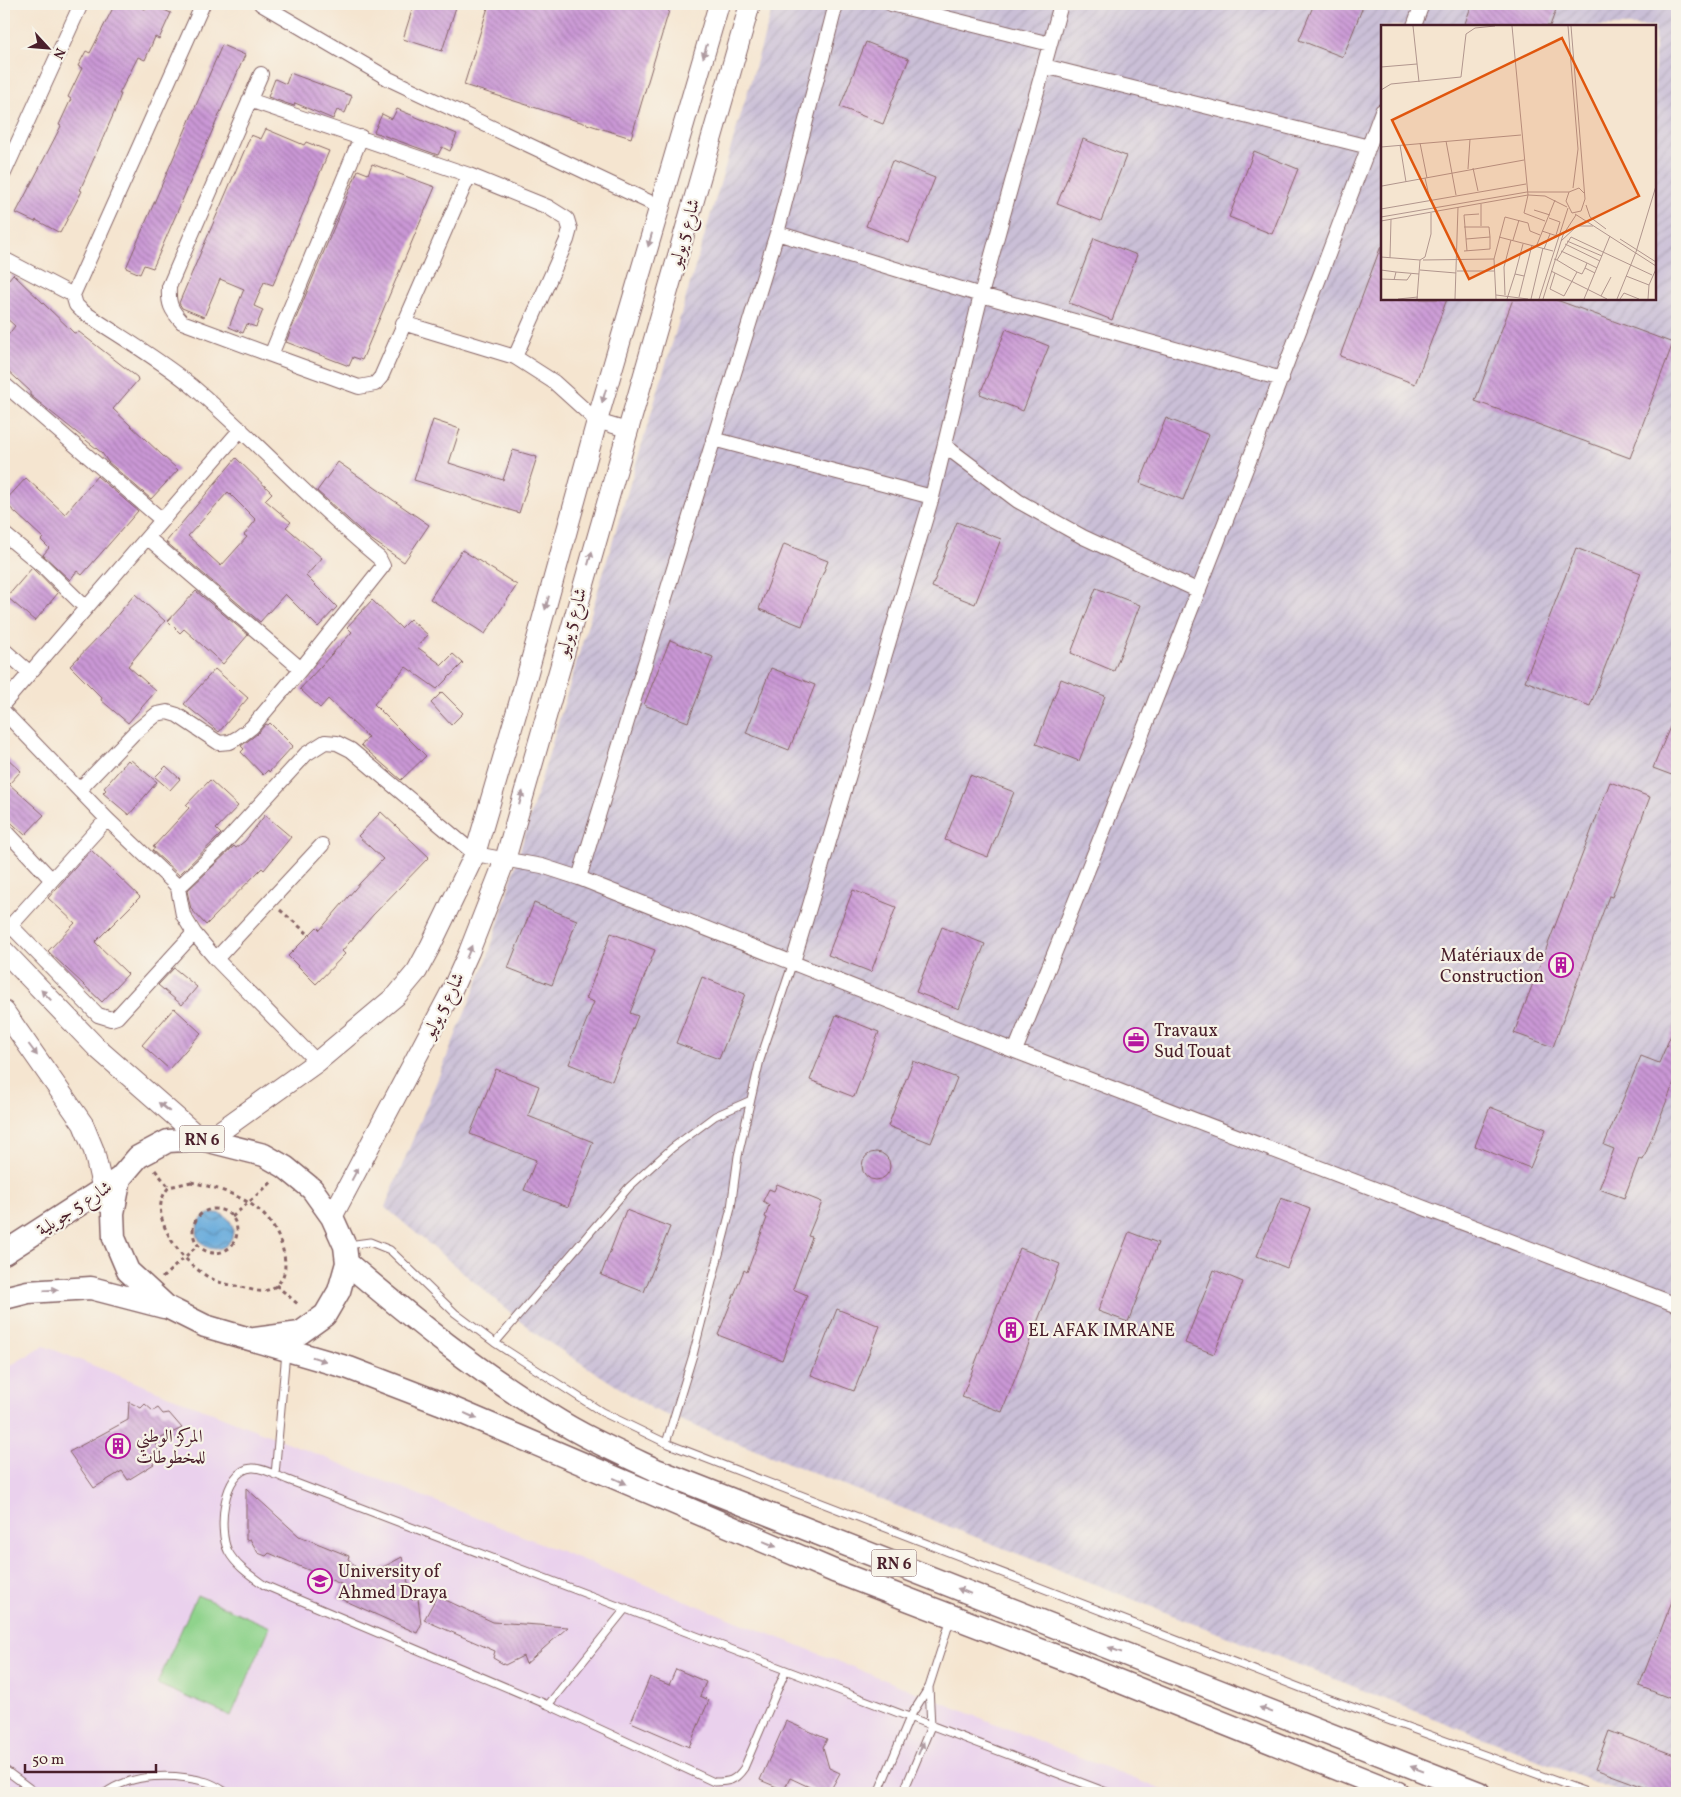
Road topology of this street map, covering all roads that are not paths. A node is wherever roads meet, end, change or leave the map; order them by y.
1 (81, 4) edge
2 (203, 4) edge
3 (261, 4) edge
4 (718, 4) edge
5 (750, 4) edge
6 (836, 4) edge
7 (891, 4) edge
8 (1061, 4) edge
9 (1422, 4) edge
10 (1414, 25) edge
11 (1050, 44) junction
12 (1044, 66) junction
13 (261, 74) dead end
14 (249, 100) junction
15 (1381, 114) edge
16 (361, 137) junction
17 (1369, 147) junction
18 (4, 173) edge
19 (469, 176) junction
20 (660, 207) junction
21 (777, 233) junction
22 (4, 259) edge
23 (73, 295) junction
24 (981, 295) junction
25 (403, 323) junction
26 (271, 355) junction
27 (515, 356) junction
28 (1282, 379) junction
29 (4, 384) edge
30 (597, 421) junction
31 (241, 429) junction
32 (627, 430) junction
33 (713, 439) junction
34 (945, 446) junction
35 (932, 497) junction
36 (162, 520) junction
37 (4, 534) edge
38 (148, 538) junction
39 (1199, 591) junction
40 (86, 608) junction
41 (4, 650) edge
42 (301, 669) junction
43 (30, 673) junction
44 (4, 703) edge
45 (4, 712) edge
46 (79, 790) junction
47 (107, 819) junction
48 (4, 829) edge
49 (322, 846) dead end
50 (475, 854) junction
51 (505, 860) junction
52 (580, 878) junction
53 (52, 880) junction
54 (178, 888) junction
55 (7, 929) edge
56 (194, 933) junction
57 (4, 950) edge
58 (216, 959) junction
59 (793, 962) junction
60 (4, 1011) edge
61 (1015, 1051) junction
62 (316, 1062) junction
63 (749, 1102) junction
64 (204, 1139) junction
65 (112, 1184) junction
66 (332, 1217) junction
67 (4, 1253) edge
68 (346, 1254) junction
69 (4, 1298) edge
70 (1677, 1305) edge
71 (167, 1307) junction
72 (256, 1339) junction
73 (494, 1343) junction
74 (286, 1349) junction
75 (666, 1443) junction
76 (275, 1475) junction
77 (626, 1608) junction
78 (952, 1617) junction
79 (785, 1672) junction
80 (929, 1687) junction
81 (548, 1705) junction
82 (910, 1717) junction
83 (931, 1726) junction
84 (4, 1769) edge
85 (36, 1793) edge
86 (104, 1793) edge
87 (227, 1793) edge
88 (878, 1793) edge
89 (903, 1793) edge
90 (1109, 1793) edge
91 (1398, 1793) edge
92 (1479, 1793) edge
93 (1589, 1793) edge

1 - 18 street
2 - 23 street
3 - 20 street
4 -> 20 main road, شارع 5 يوليو
5 - 32 main road, شارع 5 يوليو
6 - 21 street
7 - 11 street
8 - 11 street
9 - 10 street
11 - 12 street
12 - 17 street
12 - 24 street
13 - 14 street
14 - 16 street
14 - 26 street
15 - 17 street
16 - 19 street
16 - 26 street
17 - 28 street
19 - 25 street
19 - 27 street
20 -> 30 main road, شارع 5 يوليو
21 - 24 street
21 - 33 street
22 - 23 street
23 - 31 street
24 - 28 street
24 - 34 street
25 - 26 street
25 - 27 street
27 - 30 street
28 - 39 street
29 - 36 street
30 - 32 street
30 -> 50 main road, شارع 5 يوليو
31 - 36 street
31 - 42 street
51 -> 32 main road, شارع 5 يوليو
33 - 35 street
33 - 52 street
34 - 35 street
34 - 39 street
35 - 59 street
36 - 38 street
37 - 40 street
38 - 40 street
38 - 42 street
39 - 61 street
40 - 43 street
41 - 43 street
42 - 46 street
43 - 44 street
45 - 46 street
46 - 47 street
47 - 53 street
47 - 54 street
48 - 53 street
49 - 58 street
50 - 51 street
50 - 54 street
50 - 62 main road, شارع 5 يوليو
51 - 52 street
66 -> 51 main road, شارع 5 يوليو
52 - 59 street
53 - 55 street
54 - 56 street
55 - 56 street
56 - 58 street
64 -> 57 main road
58 - 62 street
59 - 61 street
59 - 63 lane
60 -> 65 main road
61 - 70 street
62 - 64 main road, شارع 5 يوليو
63 - 73 lane
63 - 75 lane
64 - 65 main road, RN 6
64 - 66 main road, RN 6
65 - 67 main road, شارع 5 جويلية / RN 6
65 - 71 main road, RN 6
66 - 68 main road, RN 6
68 - 72 main road, RN 6
68 - 73 lane
92 -> 68 main road, RN 6
69 -> 71 main road, RN 6
71 - 72 main road, RN 6
72 - 74 main road, RN 6
73 - 75 lane
74 - 76 lane
74 -> 78 main road, RN 6
75 - 93 lane
76 - 77 lane
76 - 81 lane
77 - 79 lane
77 - 81 lane
78 - 80 lane
78 - 91 main road, RN 6
79 - 81 lane
79 - 82 lane
80 - 82 lane
80 - 83 lane
82 - 83 lane
82 - 88 lane
89 -> 83 lane
83 - 90 lane
84 - 85 lane
86 - 87 lane

